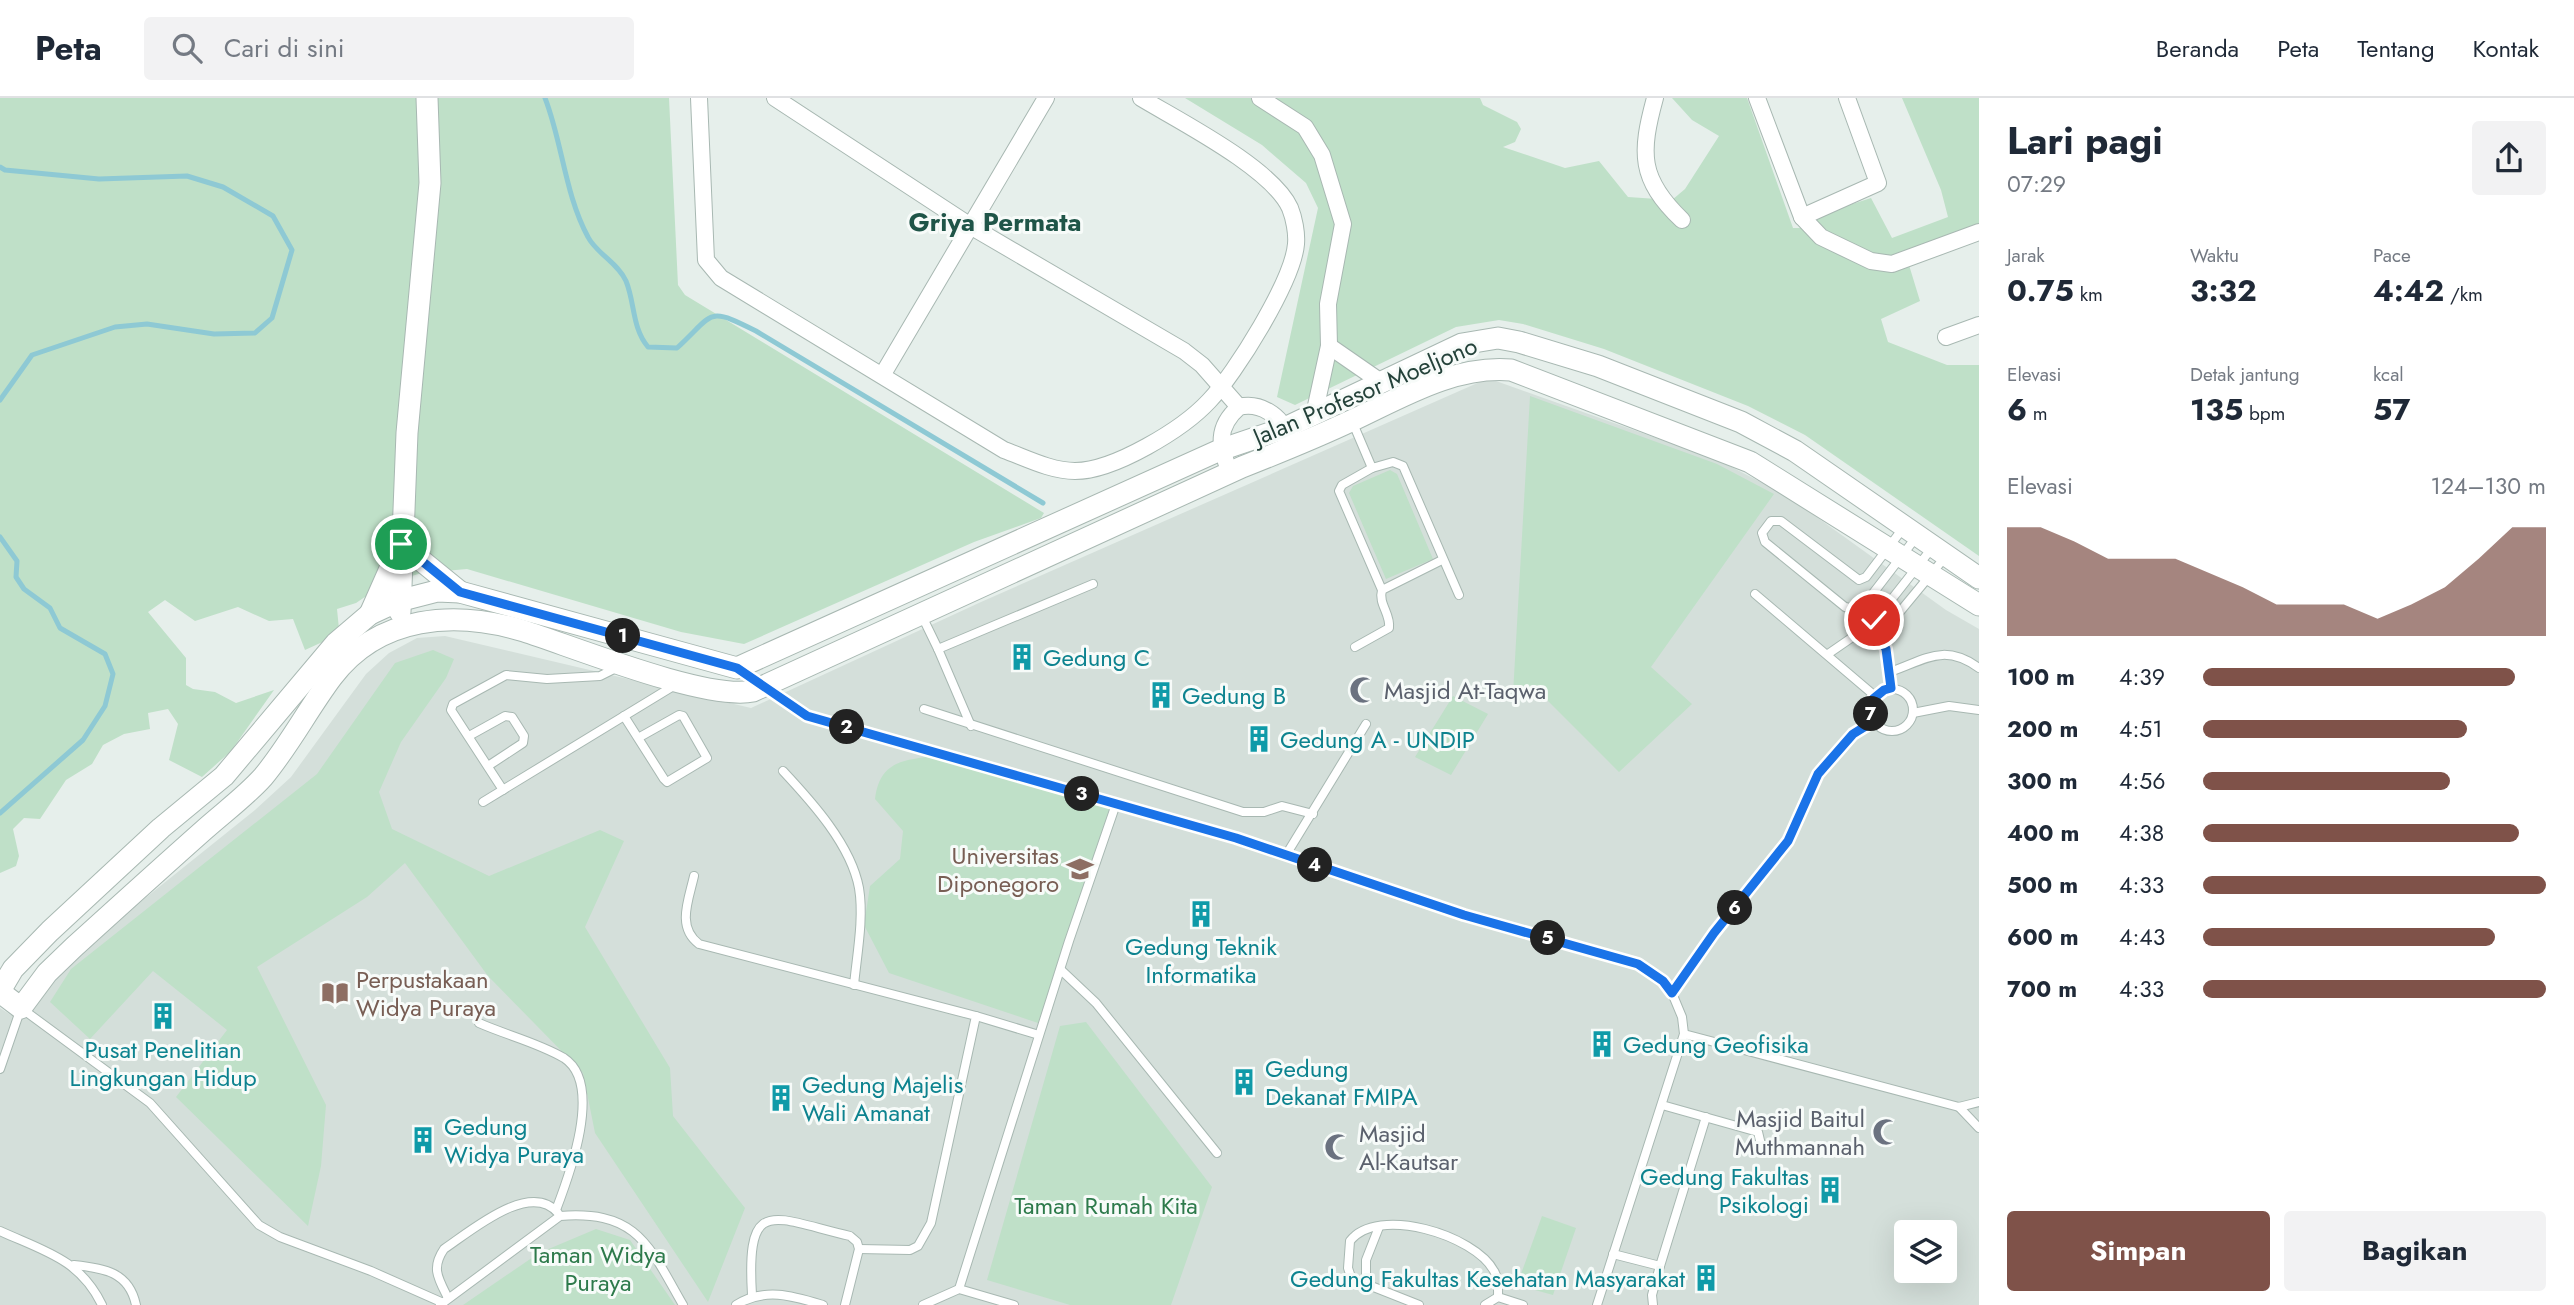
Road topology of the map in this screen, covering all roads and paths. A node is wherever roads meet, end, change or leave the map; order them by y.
1 (427, 98) edge
2 (699, 98) edge
3 (775, 98) edge
4 (1045, 98) edge
5 (1141, 98) edge
6 (1261, 98) edge
7 (1656, 98) edge
8 (1757, 98) edge
9 (1847, 98) edge
10 (1801, 217) junction
11 (1682, 220) dead end
12 (972, 227) junction
13 (1979, 232) edge
14 (1979, 325) edge
15 (1946, 337) dead end
16 (1329, 346) junction
17 (883, 374) junction
18 (1381, 382) junction
19 (1221, 384) junction
20 (1396, 399) junction
21 (1239, 407) junction
22 (1314, 415) junction
23 (1352, 421) junction
24 (1288, 438) junction
25 (1220, 450) junction
26 (1372, 468) junction
27 (1230, 472) junction
28 (1925, 542) junction
29 (401, 544) junction
30 (1443, 560) junction
31 (1910, 562) junction
32 (1979, 578) edge
33 (1093, 584) dead end
34 (1382, 590) junction
35 (460, 592) junction
36 (1755, 594) dead end
37 (1459, 595) dead end
38 (400, 600) junction
39 (1979, 605) edge
40 (921, 613) junction
41 (370, 614) junction
42 (1873, 623) junction
43 (400, 629) junction
44 (1879, 637) junction
45 (1355, 647) dead end
46 (938, 649) junction
47 (1828, 654) junction
48 (625, 664) junction
49 (737, 668) junction
50 (1979, 668) edge
51 (1890, 672) junction
52 (680, 682) junction
53 (760, 686) junction
54 (1891, 688) junction
55 (1875, 696) junction
56 (924, 709) dead end
57 (1979, 710) edge
58 (1913, 713) junction
59 (624, 716) junction
60 (1874, 721) junction
61 (1366, 724) dead end
62 (971, 726) junction
63 (469, 736) junction
64 (638, 738) junction
65 (488, 766) junction
66 (783, 771) dead end
67 (503, 790) junction
68 (483, 802) dead end
69 (1116, 804) junction
70 (1313, 814) junction
71 (1286, 855) junction
72 (694, 876) dead end
73 (1061, 970) junction
74 (854, 985) junction
75 (0, 992) edge
76 (1672, 993) junction
77 (21, 1008) junction
78 (976, 1016) junction
79 (479, 1023) dead end
80 (1684, 1034) junction
81 (1040, 1035) junction
82 (0, 1069) edge
83 (1979, 1102) edge
84 (1662, 1104) junction
85 (1959, 1107) junction
86 (1706, 1117) junction
87 (1979, 1128) edge
88 (1762, 1149) dead end
89 (1217, 1153) dead end
90 (558, 1213) junction
91 (1379, 1227) junction
92 (0, 1231) edge
93 (859, 1249) junction
94 (1613, 1254) junction
95 (74, 1265) junction
96 (1660, 1266) junction
97 (1366, 1284) junction
98 (959, 1289) junction
99 (752, 1295) junction
100 (1498, 1297) junction
101 (443, 1302) edge
102 (102, 1305) edge
103 (136, 1305) edge
104 (683, 1305) edge
105 (736, 1305) edge
106 (823, 1305) edge
107 (845, 1305) edge
108 (923, 1305) edge
109 (1014, 1305) edge
110 (1419, 1305) edge
111 (1485, 1305) edge
112 (1523, 1305) edge
113 (1597, 1305) edge
114 (1653, 1305) edge

1 - 29 street
2 - 17 street
3 - 12 street
4 - 12 street
5 - 19 street
6 - 16 street
7 - 11 street
8 - 10 street
9 - 10 street
10 - 13 street
12 - 17 street
12 - 19 street
14 - 15 street
16 - 18 street
16 - 22 street
17 - 19 street
18 - 20 street
18 - 22 street, Jalan Profesor Moeljono
18 - 28 street, Jalan Profesor Moeljono
19 - 21 street
20 - 23 street
20 - 31 street
21 - 24 street
21 - 25 street
22 - 24 street, Jalan Profesor Moeljono
23 - 24 street
23 - 26 lane
24 - 25 street, Jalan Profesor Moeljono
24 - 27 street
25 - 27 street
25 - 49 street, Jalan Profesor Moeljono
26 - 30 lane
26 - 34 lane
27 - 40 street
28 - 31 lane
28 - 31 lane
28 - 31 lane
28 - 31 lane
28 - 32 street, Jalan Profesor Moeljono
29 - 35 street
29 - 38 street
29 - 41 street
30 - 34 lane
30 - 37 lane
31 - 31 lane
31 - 39 street
31 - 42 lane
31 - 44 lane
33 - 46 lane
34 - 45 lane
35 - 38 street
35 - 49 street
36 - 47 lane
38 - 41 street
38 - 43 street
40 - 46 lane
40 - 53 street
41 - 75 street
42 - 44 lane
42 - 47 lane
43 - 48 street
43 - 77 street
44 - 51 lane
46 - 62 lane
47 - 55 lane
48 - 52 street
48 - 63 lane
49 - 53 lane
50 - 51 lane
51 - 54 lane
52 - 53 street
52 - 59 lane
53 - 69 lane
54 - 55 lane
54 - 58 lane
55 - 60 lane
56 - 62 lane
57 - 58 lane
58 - 60 lane
59 - 64 lane
59 - 67 lane
60 - 76 lane
61 - 70 lane
62 - 70 lane
63 - 65 lane
63 - 65 lane
64 - 64 lane
65 - 67 lane
66 - 74 lane
67 - 68 lane
69 - 71 lane
69 - 73 lane
70 - 71 lane
71 - 76 lane
72 - 74 lane
73 - 81 lane
73 - 89 lane
74 - 78 lane
75 - 77 street
76 - 80 lane
77 - 82 lane
77 - 101 lane
78 - 81 lane
78 - 93 lane
79 - 90 lane
80 - 84 lane
80 - 85 lane
81 - 98 lane
83 - 85 lane
84 - 86 lane
84 - 94 lane
85 - 87 lane
86 - 88 lane
86 - 96 lane
90 - 101 lane
90 - 101 lane
90 - 104 lane
91 - 97 lane
91 - 97 lane
91 - 100 lane
92 - 95 lane
93 - 99 lane
93 - 107 lane
94 - 96 lane
94 - 113 lane
95 - 102 lane
95 - 103 lane
96 - 114 lane
97 - 110 lane
98 - 108 lane
98 - 109 lane
99 - 105 lane
99 - 106 lane
100 - 111 lane
100 - 112 lane

